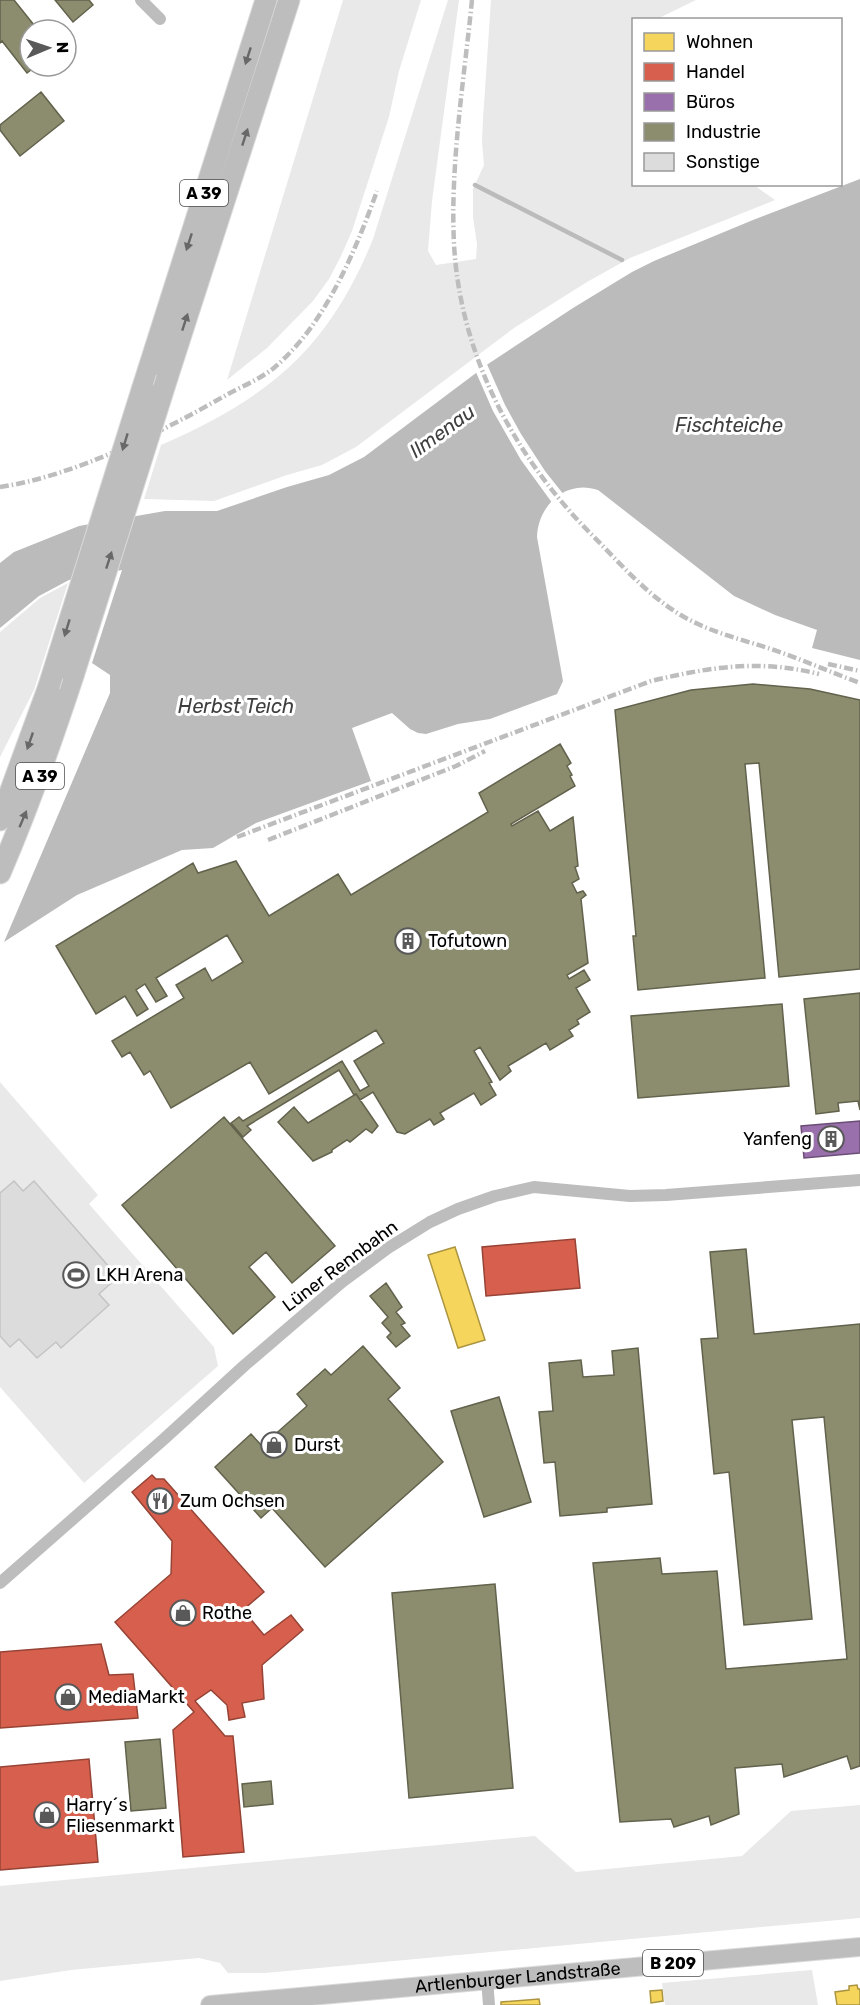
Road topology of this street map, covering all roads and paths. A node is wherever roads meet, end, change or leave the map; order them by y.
1 (141, 0) edge
2 (266, 0) edge
3 (289, 0) edge
4 (160, 19) dead end
5 (0, 820) edge
6 (0, 873) edge
7 (860, 1180) edge
8 (0, 1583) edge
9 (860, 1947) edge
10 (486, 1979) junction
11 (273, 2002) edge
12 (210, 2005) edge
13 (489, 2005) edge

1 - 4 street
2 -> 5 highway, A 39, bridge
6 -> 3 highway, A 39, bridge
7 - 8 street, Lüner Rennbahn
9 - 10 main road, Artlenburger Landstraße / B 209
10 - 11 main road, Artlenburger Landstraße / B 209
10 - 13 street
11 - 12 main road, Artlenburger Landstraße / B 209

